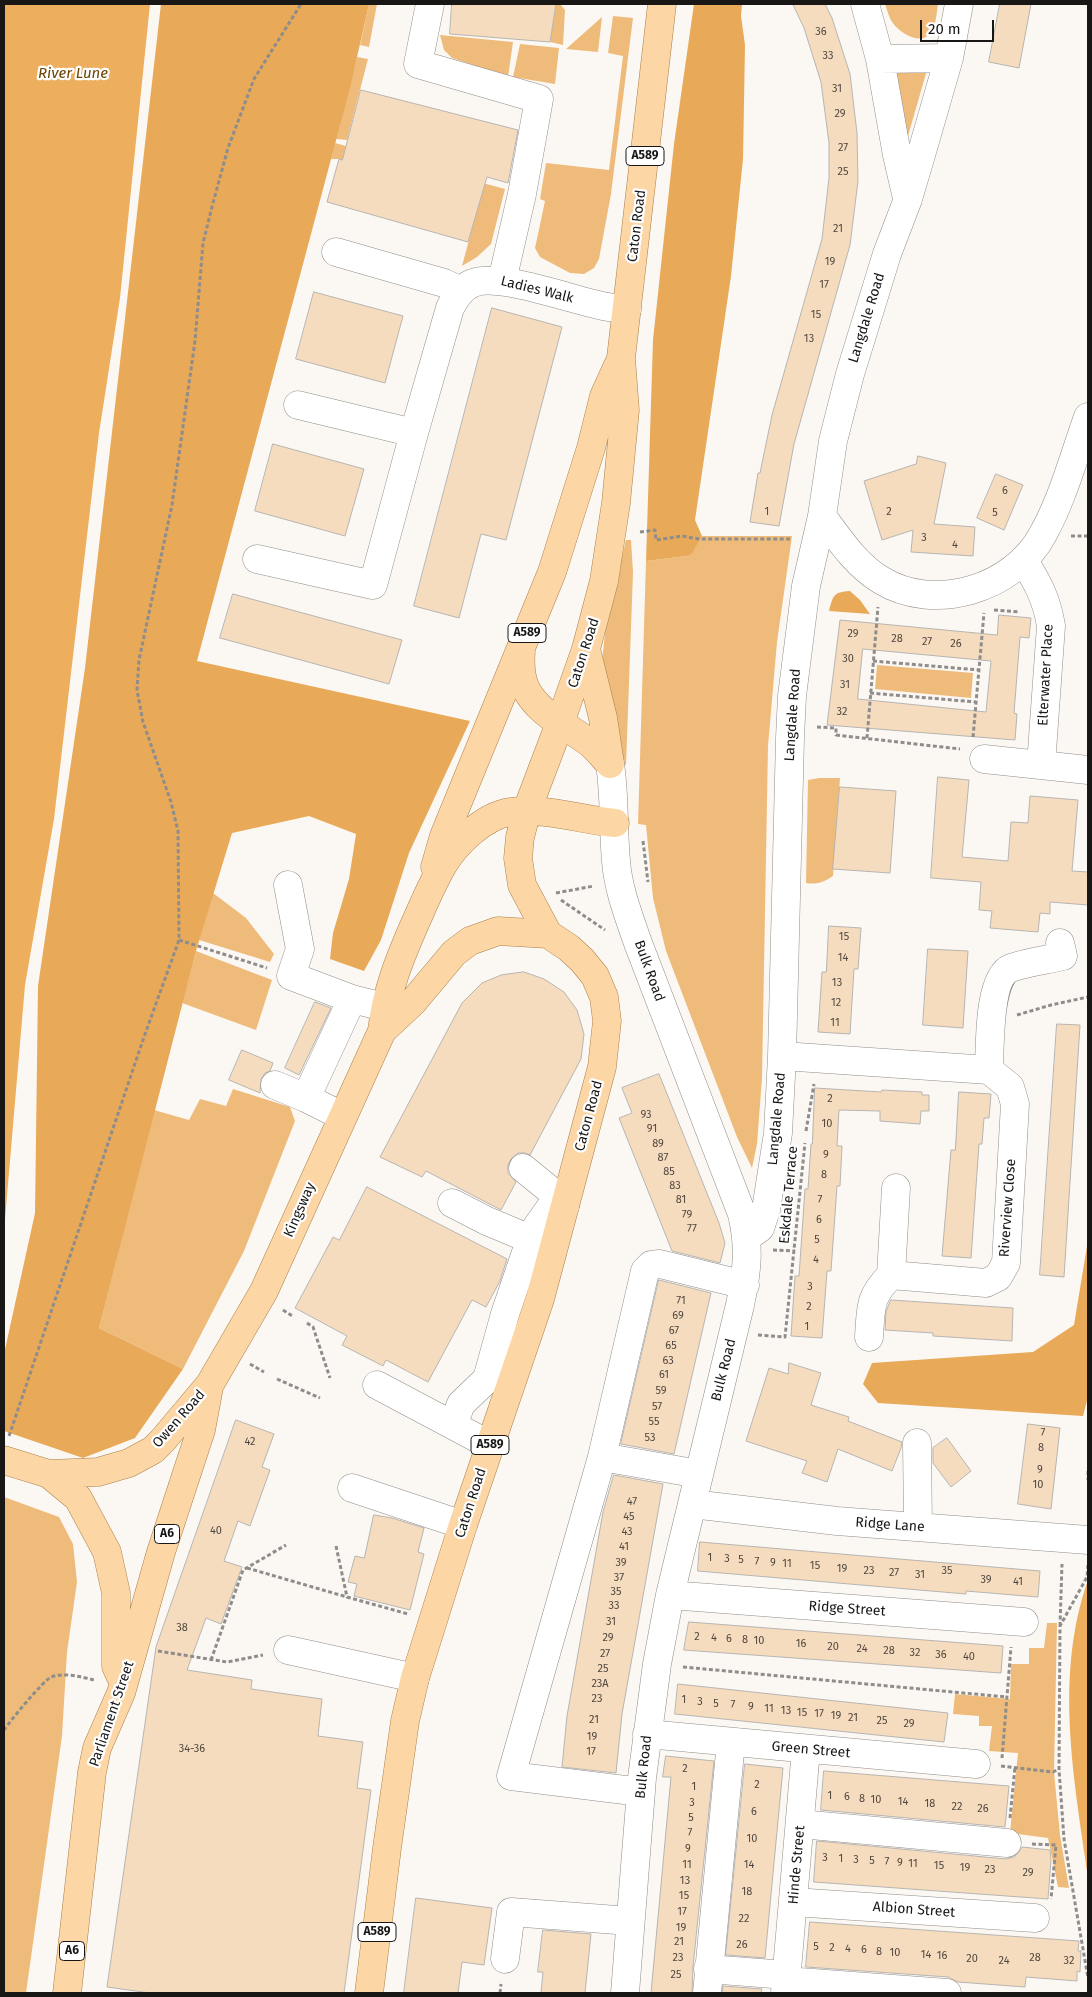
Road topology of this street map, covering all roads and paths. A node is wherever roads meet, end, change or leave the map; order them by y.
1 (301, 4) edge
2 (430, 4) edge
3 (662, 4) edge
4 (865, 4) edge
5 (959, 4) edge
6 (949, 58) junction
7 (880, 59) junction
8 (908, 199) junction
9 (336, 252) dead end
10 (502, 281) junction
11 (462, 291) junction
12 (627, 309) junction
13 (621, 358) junction
14 (298, 405) dead end
15 (1088, 417) edge
16 (414, 433) junction
17 (822, 516) junction
18 (640, 532) dead end
19 (793, 540) dead end
20 (257, 559) dead end
21 (1024, 561) junction
22 (878, 607) dead end
23 (984, 609) dead end
24 (521, 648) junction
25 (586, 649) junction
26 (873, 661) junction
27 (979, 670) junction
28 (870, 693) junction
29 (976, 702) junction
30 (560, 723) junction
31 (816, 727) dead end
32 (867, 738) junction
33 (973, 750) junction
34 (610, 764) junction
35 (1040, 764) junction
36 (1088, 770) edge
37 (527, 810) junction
38 (615, 823) junction
39 (288, 885) dead end
40 (595, 886) dead end
41 (424, 904) junction
42 (548, 934) junction
43 (179, 940) junction
44 (1060, 943) dead end
45 (638, 944) junction
46 (268, 968) dead end
47 (1088, 997) edge
48 (352, 999) junction
49 (383, 1019) junction
50 (990, 1022) junction
51 (782, 1056) junction
52 (989, 1070) junction
53 (275, 1085) dead end
54 (822, 1085) dead end
55 (306, 1098) junction
56 (342, 1116) junction
57 (523, 1168) dead end
58 (896, 1188) dead end
59 (561, 1202) junction
60 (452, 1203) dead end
61 (747, 1237) junction
62 (530, 1240) junction
63 (777, 1250) dead end
64 (795, 1251) junction
65 (891, 1275) junction
66 (744, 1285) junction
67 (282, 1310) dead end
68 (294, 1317) dead end
69 (307, 1323) dead end
70 (759, 1335) dead end
71 (869, 1337) dead end
72 (250, 1364) dead end
73 (264, 1372) dead end
74 (330, 1378) dead end
75 (277, 1379) dead end
76 (210, 1384) junction
77 (377, 1385) dead end
78 (320, 1398) dead end
79 (453, 1425) junction
80 (917, 1442) dead end
81 (490, 1445) junction
82 (602, 1456) junction
83 (22, 1461) edge
84 (1088, 1471) edge
85 (698, 1474) junction
86 (1088, 1480) edge
87 (352, 1488) dead end
88 (692, 1504) junction
89 (464, 1525) junction
90 (918, 1527) junction
91 (286, 1544) dead end
92 (1074, 1545) edge
93 (336, 1546) dead end
94 (1088, 1560) edge
95 (247, 1568) junction
96 (670, 1595) junction
97 (347, 1597) junction
98 (433, 1620) junction
99 (1019, 1622) joint
100 (1060, 1626) junction
101 (134, 1646) junction
102 (288, 1650) joint
103 (211, 1660) junction
104 (657, 1664) junction
105 (415, 1678) junction
106 (122, 1688) junction
107 (1007, 1697) junction
108 (6, 1722) edge
109 (4, 1730) edge
110 (647, 1734) junction
111 (731, 1742) junction
112 (806, 1750) junction
113 (988, 1765) junction
114 (1015, 1767) junction
115 (1060, 1769) junction
116 (641, 1792) junction
117 (800, 1824) junction
118 (1007, 1843) junction
119 (793, 1902) junction
120 (1035, 1918) joint
121 (630, 1921) junction
122 (505, 1959) dead end
123 (1088, 1978) edge
124 (707, 1981) edge
125 (786, 1983) edge
126 (67, 1993) edge
127 (369, 1993) edge
128 (625, 1993) edge
129 (947, 1993) edge

1 - 43 path
2 - 10 street
3 - 12 main road, Caton Road / A589
4 - 7 street
5 - 6 street, Langdale Road
6 - 7 street
6 - 8 street, Langdale Road
7 - 8 street
8 - 17 street, Langdale Road
9 - 11 street
10 - 11 street, Ladies Walk
10 - 12 street, Ladies Walk
11 - 16 street
12 - 13 main road, Caton Road / A589
13 - 24 main road, Caton Road / A589
13 - 25 main road, Caton Road / A589
14 - 16 street
15 - 21 street
16 - 20 street
17 - 21 street
17 - 51 street, Langdale Road
18 - 19 path
21 - 35 street, Elterwater Place
22 - 26 path
23 - 27 path
24 - 30 main road
24 - 41 main road, Caton Road / A589
25 - 30 main road, Caton Road / A589
25 - 34 main road
26 - 27 path
26 - 28 path
27 - 29 path
28 - 29 path
28 - 32 path
29 - 33 path
30 - 34 main road
30 - 37 main road, Caton Road / A589
31 - 32 path
32 - 33 path
33 - 35 street
34 - 38 street, Bulk Road
35 - 36 street
37 - 38 main road
37 - 41 main road
37 - 42 main road, Caton Road / A589
38 - 45 street, Bulk Road
39 - 48 street
40 - 45 path
41 - 49 main road, A589
42 - 49 main road, A589
42 - 59 main road, Caton Road / A589
43 - 46 path
43 - 83 path
44 - 50 street
45 - 61 street, Bulk Road
47 - 50 path
48 - 49 street
48 - 55 street
49 - 56 main road, Kingsway / A589
50 - 52 street
51 - 52 street
51 - 61 street, Langdale Road
52 - 65 street, Riverview Close
53 - 55 street
54 - 64 path, Eskdale Terrace
55 - 56 street
56 - 76 main road, Kingsway / A589
57 - 59 street
58 - 65 street
59 - 62 street
59 - 81 main road, Caton Road / A589
60 - 62 street
61 - 66 street, Bulk Road
62 - 79 street
63 - 64 path
64 - 70 path, Eskdale Terrace
65 - 71 street
66 - 82 street
66 - 85 street, Bulk Road
67 - 68 path
69 - 74 path
72 - 73 path
75 - 78 path
76 - 83 main road, Owen Road / A589
76 - 101 main road, Parliament Street / A6
77 - 79 street
79 - 81 street
80 - 90 street
81 - 89 main road, Caton Road / A589
82 - 85 street
82 - 116 street
83 - 106 main road
84 - 86 path
85 - 88 street, Bulk Road
87 - 89 street
88 - 90 street, Ridge Lane
88 - 96 street, Bulk Road
89 - 98 main road, Caton Road / A589
90 - 92 street, Ridge Lane
91 - 95 path
92 - 100 path
93 - 97 path
94 - 100 path
95 - 97 path
95 - 103 path
96 - 99 street, Ridge Street
96 - 104 street, Bulk Road
97 - 98 path
98 - 105 main road, Caton Road / A589
99 - 107 path
100 - 115 path
101 - 103 path
101 - 106 main road, Parliament Street / A6
102 - 103 path
102 - 105 street
104 - 107 path
104 - 110 street, Bulk Road
105 - 127 main road, Caton Road / A589
106 - 108 path
106 - 126 main road, Parliament Street / A6
107 - 113 path
108 - 109 path
110 - 111 street, Green Street
110 - 116 street, Bulk Road
111 - 112 street, Green Street
111 - 124 street
112 - 113 street, Green Street
112 - 117 street, Hinde Street
113 - 114 path
114 - 115 path
114 - 118 path
115 - 123 path
116 - 121 street, Bulk Road
117 - 118 street
117 - 119 street, Hinde Street
118 - 120 path
119 - 120 street, Albion Street
119 - 125 street, Hinde Street
121 - 122 street
121 - 128 street, Bulk Road
124 - 125 street
125 - 129 street

